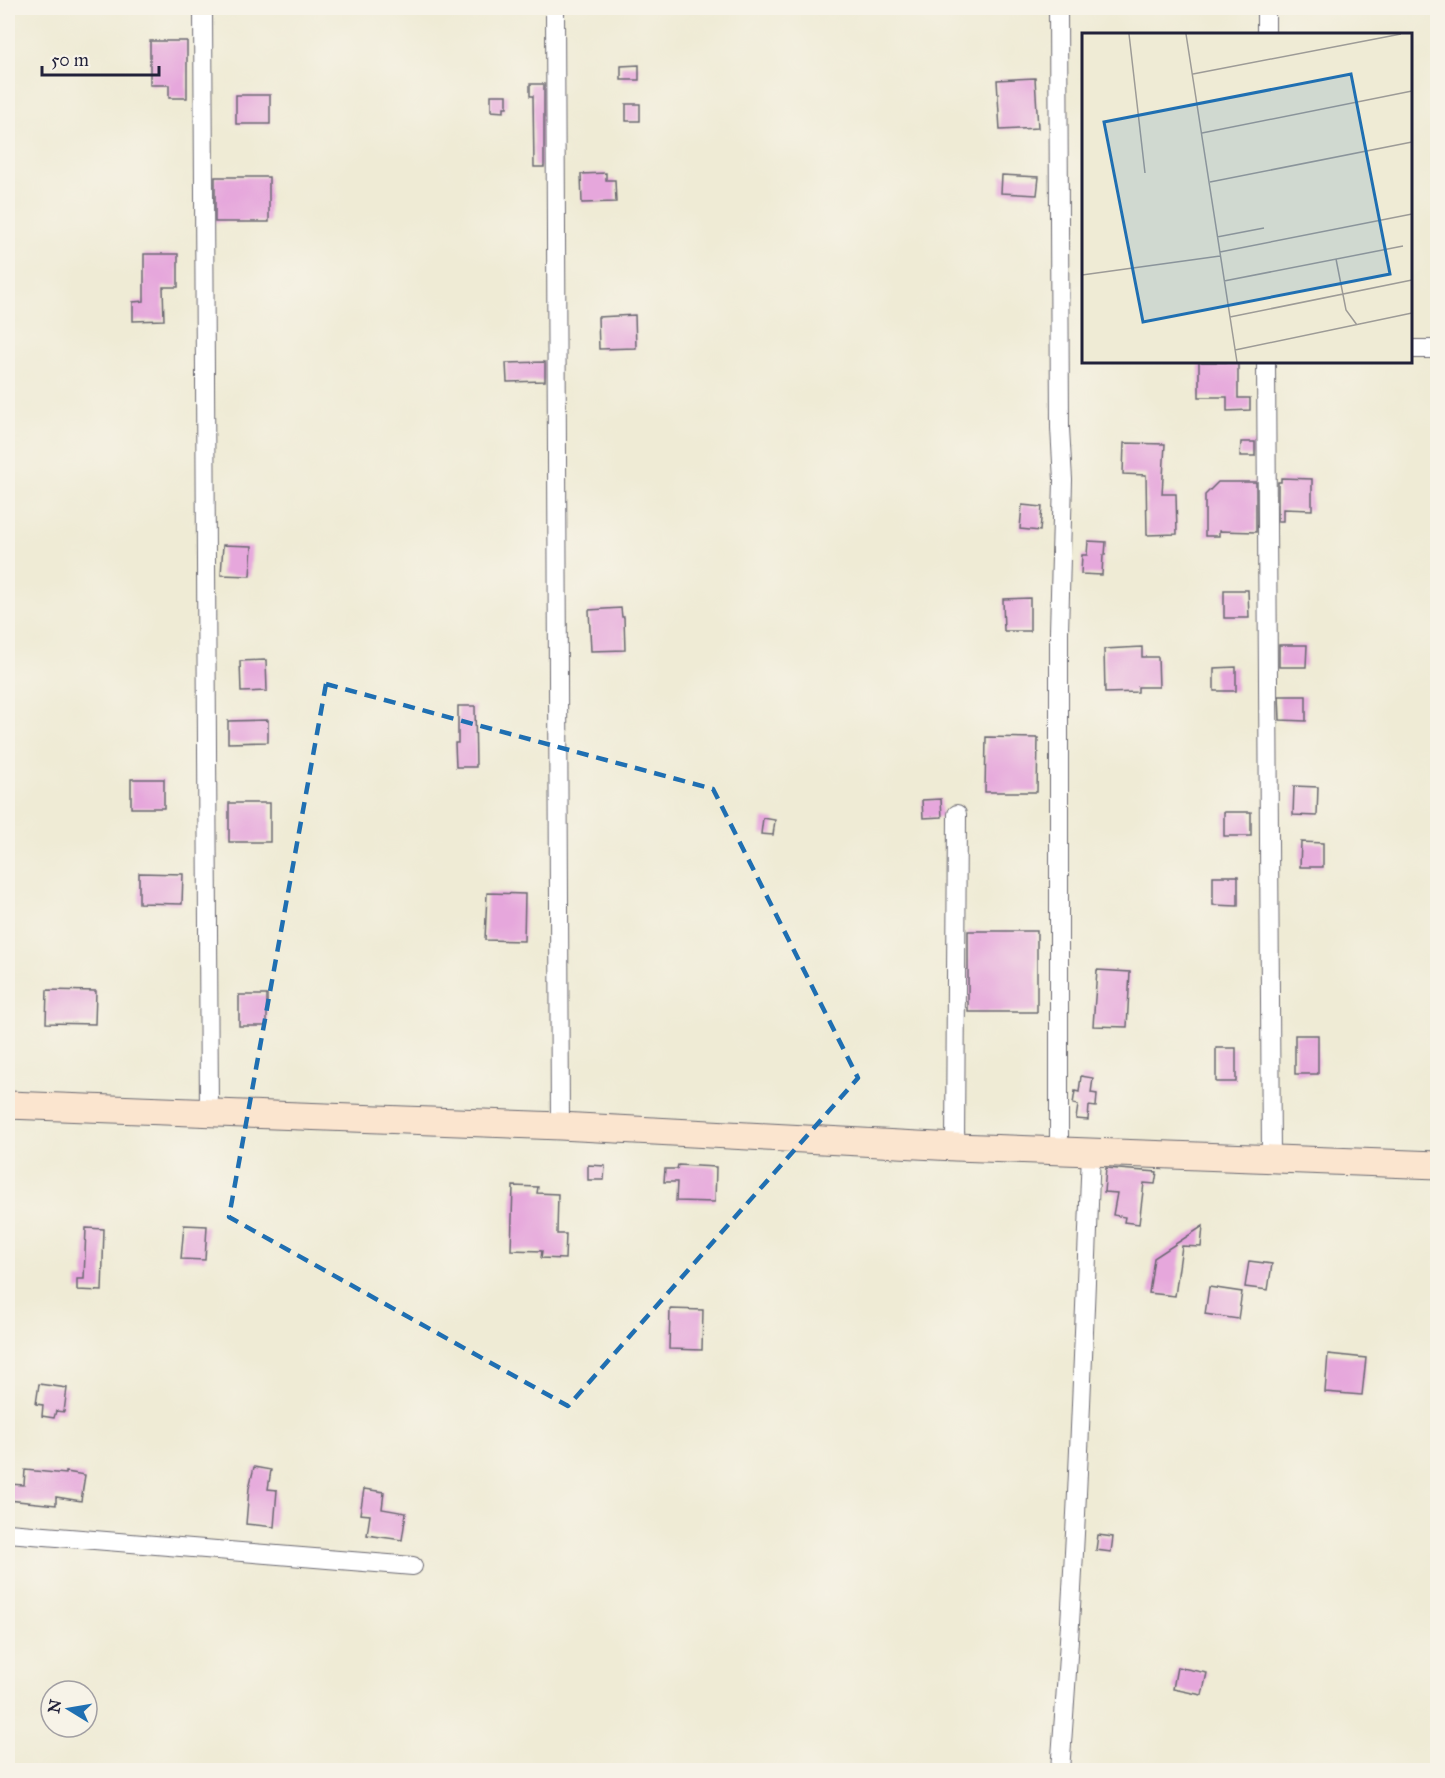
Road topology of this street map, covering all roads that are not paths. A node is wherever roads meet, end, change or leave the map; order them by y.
1 (203, 8) edge
2 (555, 8) edge
3 (1058, 8) edge
4 (1266, 8) edge
5 (1266, 33) edge
6 (1437, 349) edge
7 (1412, 350) edge
8 (1266, 363) edge
9 (957, 814) dead end
10 (8, 1106) edge
11 (209, 1114) junction
12 (560, 1126) junction
13 (955, 1147) junction
14 (1059, 1151) junction
15 (1090, 1152) junction
16 (1271, 1159) junction
17 (1437, 1165) edge
18 (8, 1533) edge
19 (413, 1566) dead end
20 (1060, 1770) edge

1 - 11 street
2 - 12 street
3 - 14 street
4 - 5 street
6 - 7 street
8 - 16 street
9 - 13 street
10 - 11 street
11 - 12 street
12 - 13 street
13 - 14 street
14 - 15 street
15 - 16 street
15 - 20 street
16 - 17 street
18 - 19 street

